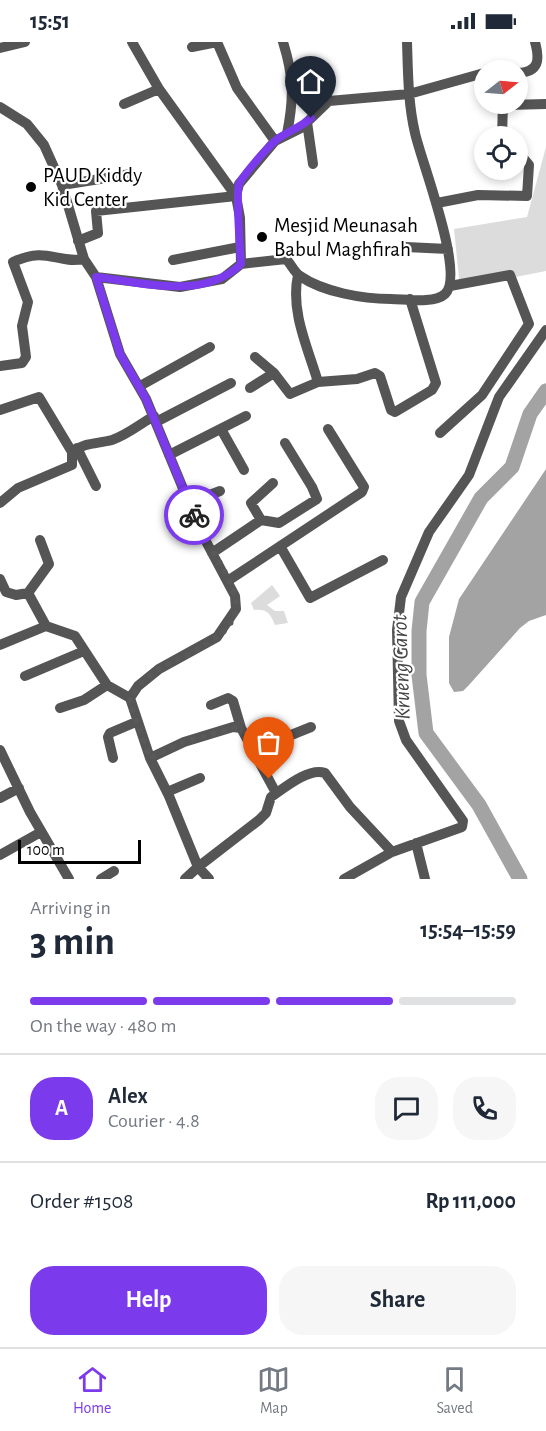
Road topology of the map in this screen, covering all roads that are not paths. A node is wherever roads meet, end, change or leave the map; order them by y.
1 (25, 42) edge
2 (132, 42) edge
3 (283, 42) edge
4 (407, 42) edge
5 (535, 42) edge
6 (192, 47) dead end
7 (0, 48) edge
8 (528, 71) edge
9 (474, 76) edge
10 (159, 89) junction
11 (409, 94) junction
12 (528, 104) edge
13 (546, 104) edge
14 (124, 105) dead end
15 (0, 107) edge
16 (307, 122) junction
17 (287, 134) junction
18 (275, 141) junction
19 (314, 164) dead end
20 (528, 164) edge
21 (131, 174) dead end
22 (62, 185) junction
23 (236, 196) junction
24 (437, 203) junction
25 (78, 241) junction
26 (240, 247) junction
27 (406, 247) dead end
28 (448, 249) junction
29 (84, 259) junction
30 (173, 260) dead end
31 (241, 264) junction
32 (298, 275) junction
33 (96, 277) junction
34 (450, 286) junction
35 (410, 300) junction
36 (546, 330) edge
37 (210, 347) dead end
38 (255, 357) dead end
39 (0, 366) edge
40 (274, 374) junction
41 (318, 382) junction
42 (231, 383) dead end
43 (140, 386) junction
44 (250, 388) dead end
45 (0, 410) edge
46 (246, 416) dead end
47 (155, 419) junction
48 (221, 429) junction
49 (328, 429) dead end
50 (440, 433) dead end
51 (285, 443) dead end
52 (74, 450) junction
53 (170, 455) junction
54 (244, 470) dead end
55 (273, 483) dead end
56 (96, 486) dead end
57 (220, 491) dead end
58 (317, 499) junction
59 (0, 503) edge
60 (189, 503) junction
61 (327, 514) junction
62 (261, 520) junction
63 (40, 540) dead end
64 (280, 546) junction
65 (212, 553) junction
66 (383, 560) dead end
67 (0, 579) edge
68 (228, 580) junction
69 (28, 593) junction
70 (46, 626) junction
71 (0, 645) edge
72 (84, 651) junction
73 (25, 676) dead end
74 (107, 685) junction
75 (130, 698) junction
76 (211, 705) dead end
77 (60, 708) dead end
78 (136, 722) junction
79 (311, 727) dead end
80 (241, 728) junction
81 (0, 750) edge
82 (254, 750) junction
83 (113, 758) dead end
84 (150, 758) junction
85 (200, 778) dead end
86 (19, 788) junction
87 (167, 792) junction
88 (276, 793) junction
89 (0, 798) edge
90 (41, 832) junction
91 (416, 843) junction
92 (392, 852) junction
93 (0, 855) edge
94 (198, 867) junction
95 (114, 871) dead end
96 (69, 879) edge
97 (101, 879) edge
98 (185, 879) edge
99 (209, 879) edge
100 (344, 879) edge
101 (425, 879) edge

1 - 7 street
2 - 10 street
3 - 17 street
4 - 11 street
5 - 8 street
6 - 18 street
9 - 11 street
10 - 14 street
10 - 23 street
11 - 16 street
11 - 24 street
12 - 13 street
15 - 22 street
16 - 17 street
16 - 19 street
17 - 18 street
18 - 23 street
20 - 24 street
21 - 22 street
22 - 25 street
23 - 25 street
23 - 26 street
24 - 28 street
25 - 29 street
26 - 30 street
26 - 31 street
27 - 28 street
28 - 34 street
29 - 33 street
29 - 39 street
31 - 32 street
31 - 33 street
32 - 35 street
32 - 41 street
33 - 43 street
34 - 35 street
34 - 50 street
35 - 41 street
36 - 91 street
37 - 43 street
38 - 40 street
40 - 41 street
40 - 44 street
42 - 47 street
43 - 47 street
45 - 52 street
46 - 48 street
47 - 52 street
47 - 53 street
48 - 53 street
48 - 54 street
49 - 61 street
51 - 58 street
52 - 56 street
52 - 59 street
53 - 60 street
55 - 62 street
57 - 60 street
58 - 61 street
58 - 62 street
60 - 65 street
61 - 64 street
62 - 65 street
63 - 69 street
64 - 66 street
64 - 68 street
65 - 68 street
67 - 69 street
68 - 75 street
69 - 70 street
70 - 71 street
70 - 72 street
72 - 73 street
72 - 74 street
74 - 75 street
74 - 77 street
75 - 78 street
76 - 80 street
78 - 83 street
78 - 84 street
79 - 82 street
80 - 82 street
80 - 84 street
81 - 86 street
82 - 88 street
84 - 87 street
85 - 87 street
86 - 89 street
86 - 90 street
87 - 94 street
88 - 92 street
88 - 94 street
90 - 93 street
90 - 96 street
91 - 92 street
91 - 101 street
92 - 100 street
94 - 98 street
94 - 99 street
95 - 97 street

